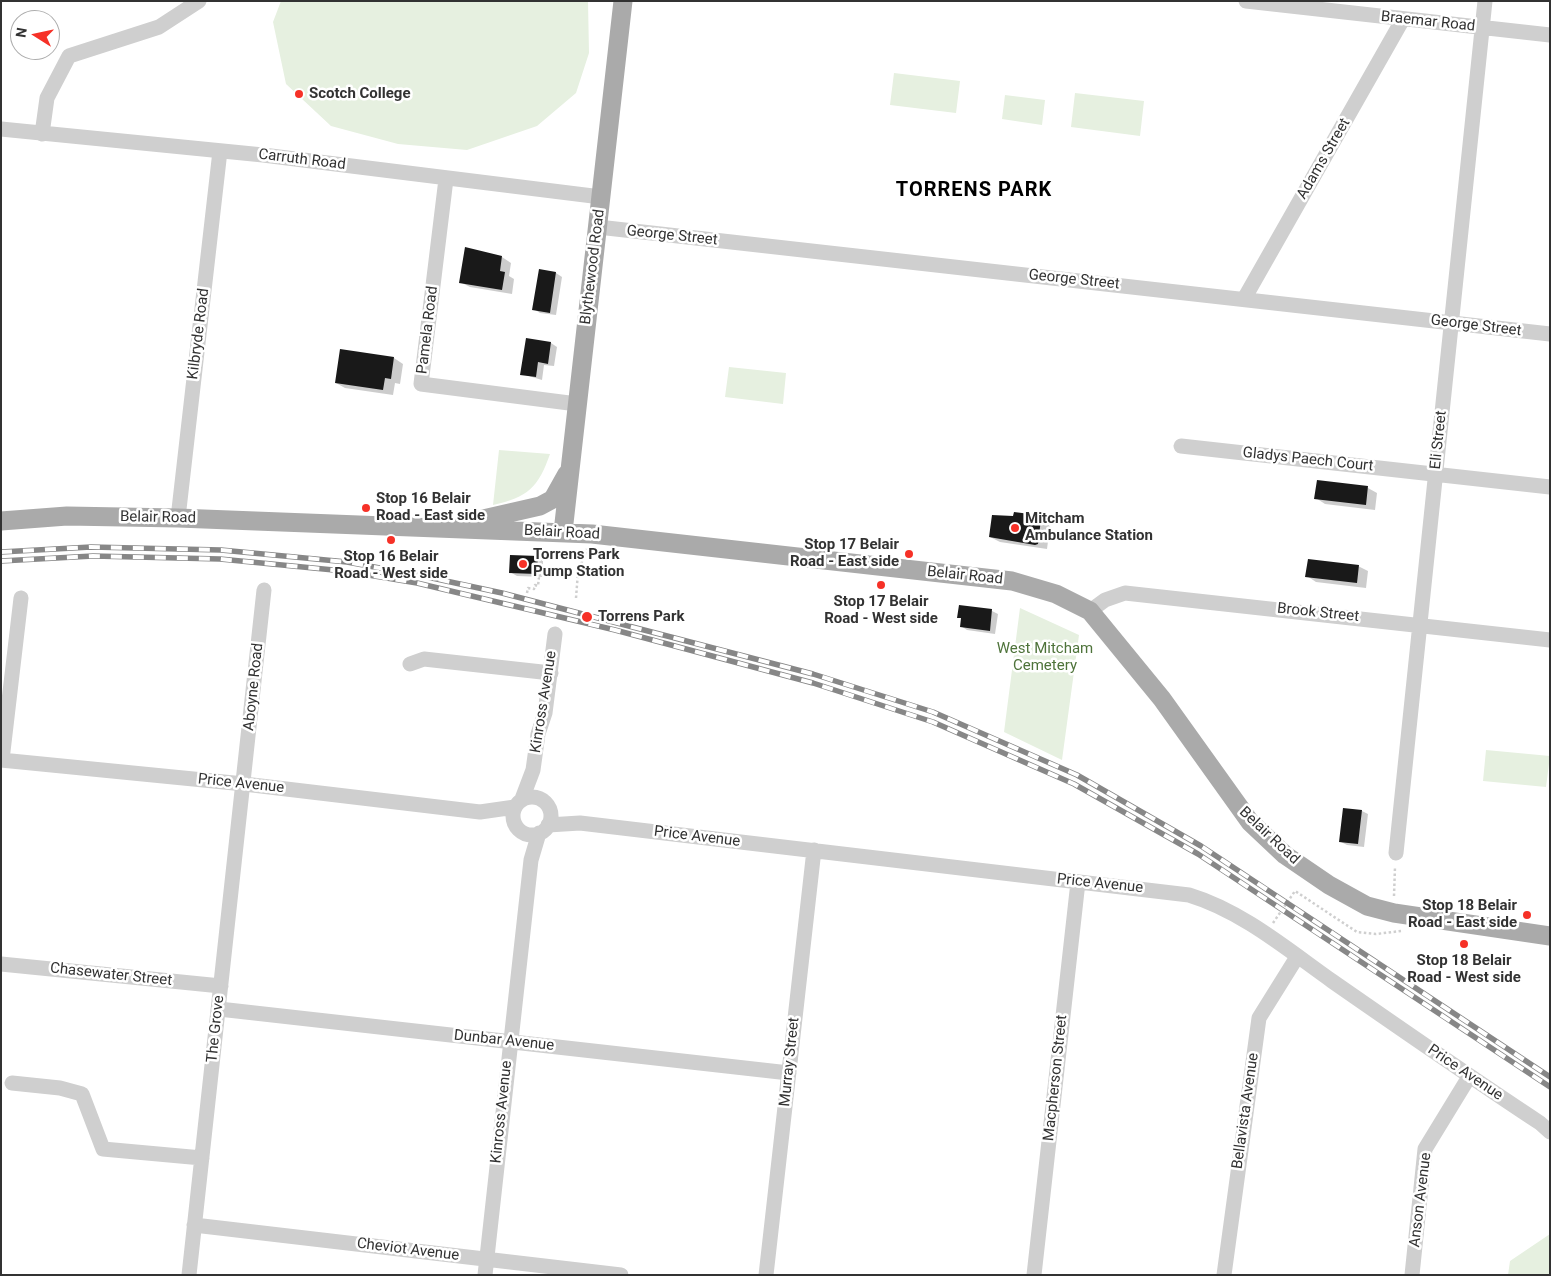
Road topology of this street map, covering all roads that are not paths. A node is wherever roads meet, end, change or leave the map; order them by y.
1 (199, 1) edge
2 (623, 1) edge
3 (1246, 1) edge
4 (1485, 1) edge
5 (1403, 19) junction
6 (1482, 28) junction
7 (1550, 35) edge
8 (1, 129) edge
9 (42, 134) junction
10 (220, 151) junction
11 (446, 179) junction
12 (601, 197) junction
13 (598, 227) junction
14 (1244, 299) junction
15 (1451, 323) junction
16 (1550, 334) edge
17 (577, 404) junction
18 (1181, 446) dead end
19 (572, 461) junction
20 (1435, 474) junction
21 (1550, 487) edge
22 (178, 518) junction
23 (1, 521) edge
24 (446, 527) junction
25 (563, 532) junction
26 (264, 590) dead end
27 (21, 598) dead end
28 (1090, 611) junction
29 (1420, 624) junction
30 (555, 634) dead end
31 (1550, 640) edge
32 (410, 664) dead end
33 (551, 673) junction
34 (1, 760) edge
35 (534, 770) junction
36 (244, 784) junction
37 (519, 803) junction
38 (480, 812) junction
39 (537, 821) junction
40 (814, 850) junction
41 (1396, 853) road end
42 (1078, 882) junction
43 (1550, 936) edge
44 (1297, 957) junction
45 (1, 964) edge
46 (221, 986) junction
47 (219, 1009) junction
48 (510, 1042) junction
49 (789, 1073) junction
50 (1469, 1077) junction
51 (12, 1083) dead end
52 (1550, 1132) edge
53 (202, 1158) junction
54 (194, 1225) junction
55 (487, 1259) junction
56 (189, 1275) edge
57 (485, 1275) edge
58 (621, 1275) edge
59 (766, 1275) edge
60 (1034, 1275) edge
61 (1224, 1275) edge
62 (1412, 1275) edge

1 - 9 street
2 - 12 main road, Blythewood Road
3 - 5 street, Braemar Road
4 - 6 street, Eli Street
5 - 6 street, Braemar Road
5 - 14 street, Adams Street
6 - 7 street, Braemar Road
6 - 15 street, Eli Street
8 - 9 street, Carruth Road
9 - 10 street, Carruth Road
10 - 11 street, Carruth Road
10 - 22 street, Kilbryde Road
11 - 12 street, Carruth Road
11 - 17 street, Pamela Road
12 - 13 main road, Blythewood Road
13 - 14 street, George Street
13 - 17 main road, Blythewood Road
14 - 15 street, George Street
15 - 16 street, George Street
15 - 20 street, Eli Street
17 - 19 main road, Blythewood Road
18 - 20 street, Gladys Paech Court
19 - 24 main road
19 - 25 main road, Blythewood Road
20 - 21 street, Gladys Paech Court
20 - 29 street, Eli Street
22 - 23 main road, Belair Road
22 - 24 main road, Belair Road
24 - 25 main road, Belair Road
25 - 28 main road, Belair Road
26 - 36 street, Aboyne Road
27 - 34 street
28 - 29 street, Brook Street
28 - 43 main road, Belair Road
29 - 31 street, Brook Street
29 - 41 street, Eli Street
30 - 33 street, Kinross Avenue
32 - 33 street
33 - 35 street, Kinross Avenue
34 - 36 street, Price Avenue
35 - 37 street, Kinross Avenue
35 - 39 street, Kinross Avenue
36 - 38 street, Price Avenue
36 - 46 street, The Grove
37 - 38 street, Price Avenue
37 - 39 street
37 - 39 street, Price Avenue
38 - 39 street, Price Avenue
39 - 40 street, Price Avenue
39 - 48 street, Kinross Avenue
40 - 42 street, Price Avenue
40 - 49 street, Murray Street
42 - 44 street, Price Avenue
42 - 60 street, Macpherson Street
44 - 50 street, Price Avenue
44 - 61 street, Bellavista Avenue
45 - 46 street, Chasewater Street
46 - 47 street, The Grove
47 - 48 street, Dunbar Avenue
47 - 53 street, The Grove
48 - 49 street, Dunbar Avenue
48 - 55 street, Kinross Avenue
49 - 59 street, Murray Street
50 - 52 street, Price Avenue
50 - 62 street, Anson Avenue
51 - 53 street
53 - 54 street, The Grove
54 - 55 street, Cheviot Avenue
54 - 56 street, The Grove
55 - 57 street, Kinross Avenue
55 - 58 street, Cheviot Avenue

